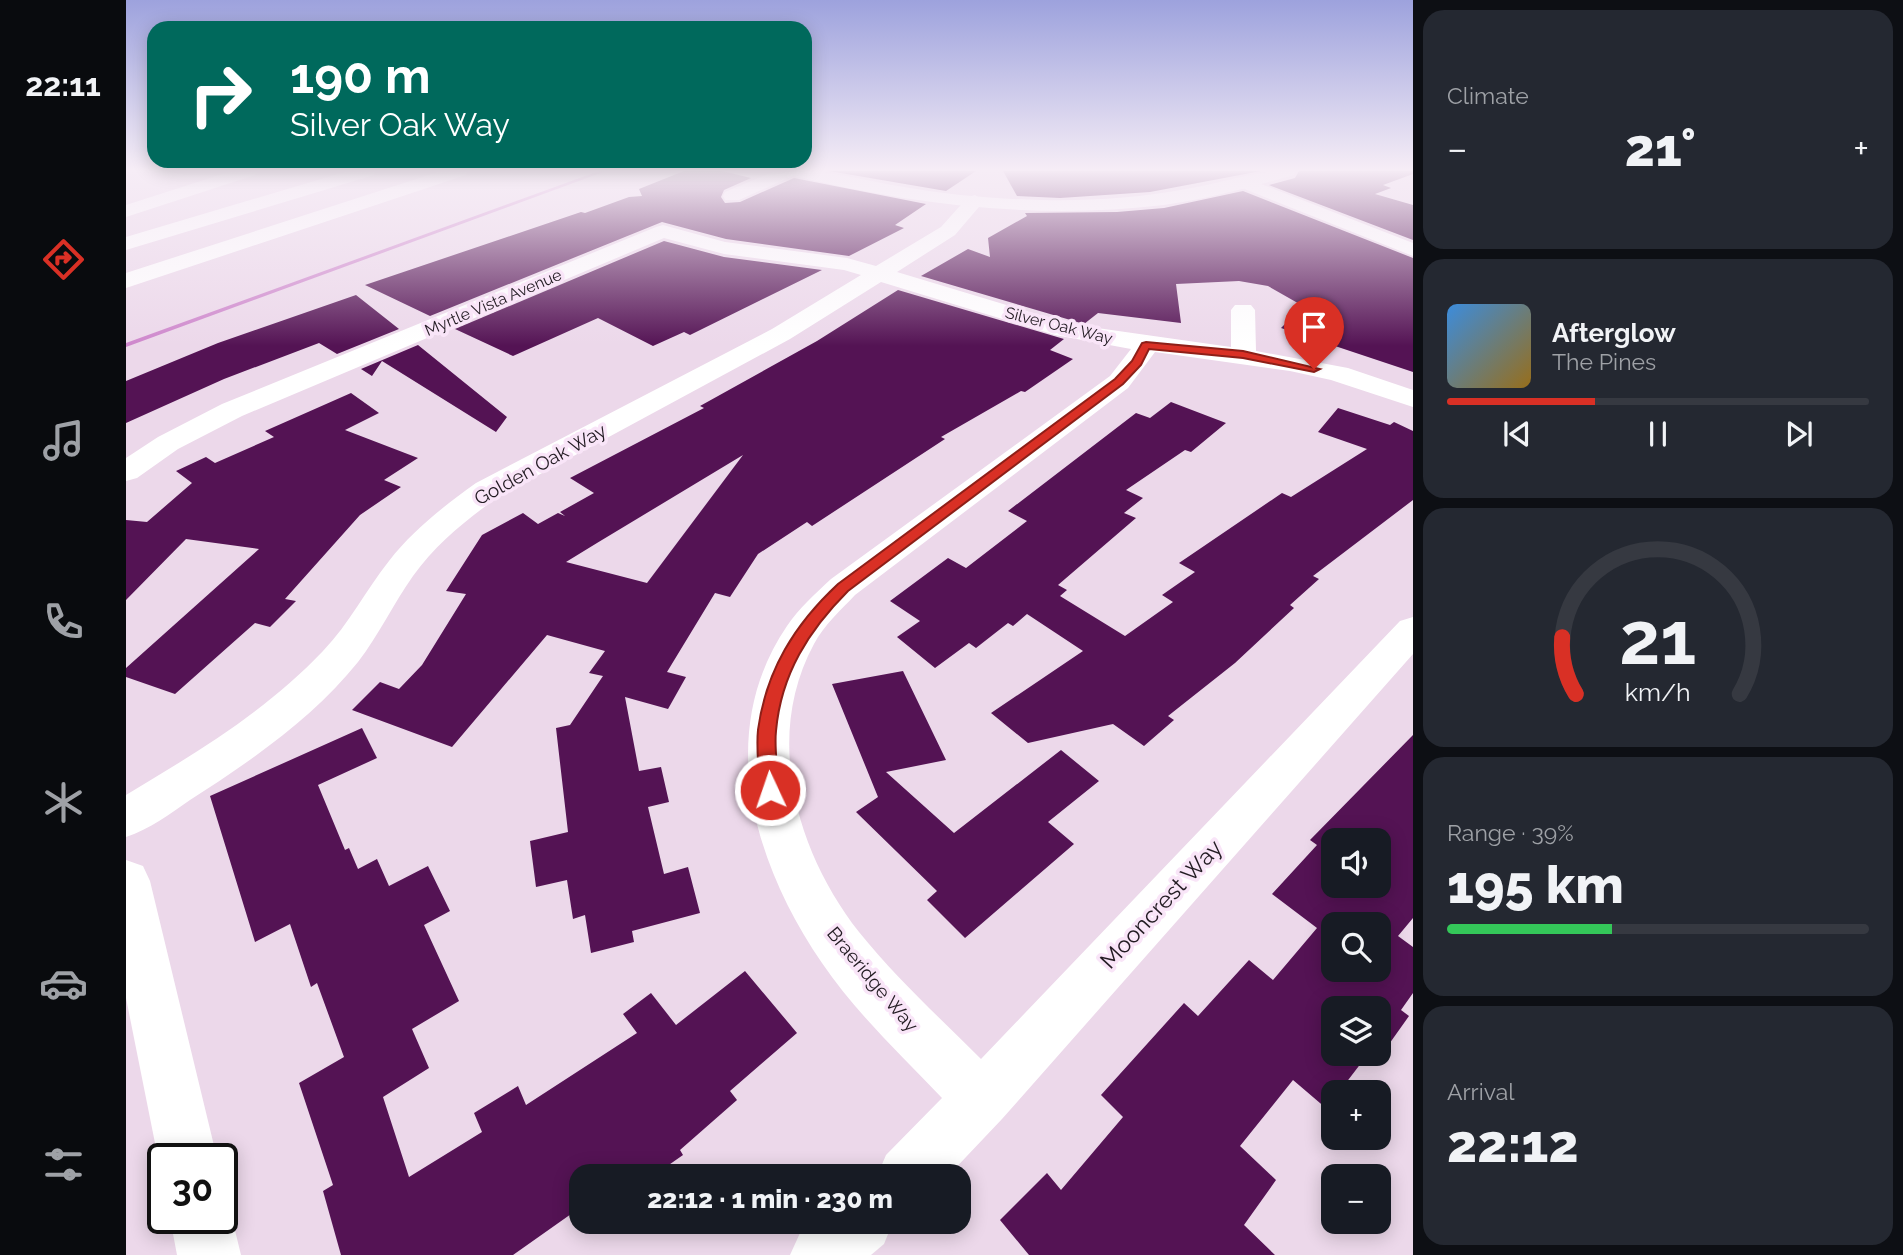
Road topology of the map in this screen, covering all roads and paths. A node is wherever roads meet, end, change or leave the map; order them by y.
1 (174, 230) edge
2 (282, 230) edge
3 (949, 230) edge
4 (1362, 230) edge
5 (126, 244) edge
6 (1413, 250) edge
7 (880, 274) junction
8 (126, 281) edge
9 (1243, 310) dead end
10 (1146, 345) junction
11 (1243, 355) junction
12 (1413, 398) edge
13 (126, 472) edge
14 (1413, 630) edge
15 (126, 818) edge
16 (126, 881) edge
17 (982, 1099) junction
18 (185, 1143) edge
19 (919, 1164) edge
20 (204, 1234) edge
21 (847, 1234) edge
22 (209, 1255) edge
23 (822, 1255) edge

1 - 5 main road
2 - 8 main road
3 - 7 street, Golden Oak Way
4 - 6 street
7 - 10 street, Silver Oak Way
7 - 13 street, Myrtle Vista Avenue
7 - 15 street, Golden Oak Way
9 - 11 street
10 - 11 street, Silver Oak Way
10 - 17 street, Braeridge Way
11 - 12 street, Silver Oak Way
14 - 17 street, Mooncrest Way
16 - 18 street
17 - 19 street, Mooncrest Way
20 - 22 street
21 - 23 street

